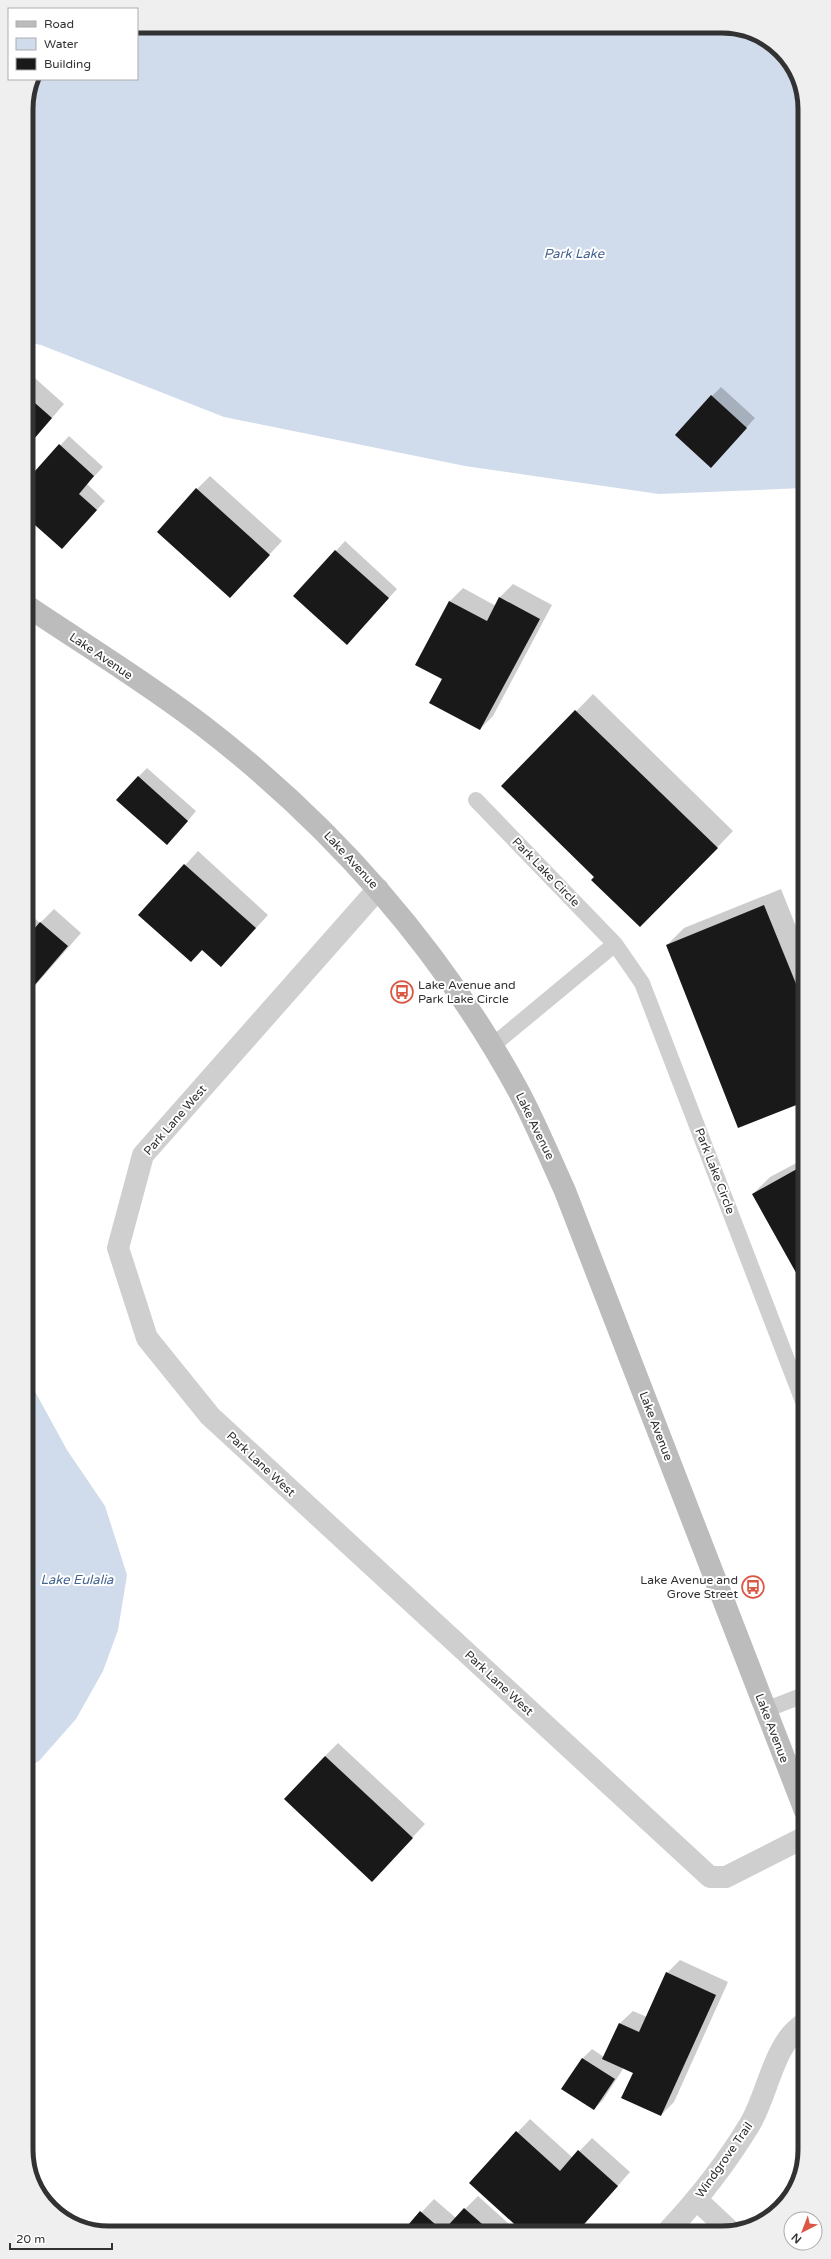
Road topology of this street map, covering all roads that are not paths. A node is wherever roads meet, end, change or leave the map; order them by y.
1 (33, 610) edge
2 (476, 800) dead end
3 (378, 889) junction
4 (615, 944) junction
5 (492, 1046) junction
6 (798, 1388) edge
7 (798, 1697) edge
8 (764, 1710) junction
9 (798, 1796) edge
10 (798, 1841) edge
11 (798, 2029) edge
12 (697, 2200) junction
13 (673, 2226) edge
14 (724, 2226) edge

1 - 3 main road, Lake Avenue
2 - 4 lane, Park Lake Circle
3 - 5 main road, Lake Avenue
3 - 10 street, Park Lane West
4 - 5 lane
4 - 6 lane, Park Lake Circle
5 - 8 main road, Lake Avenue
7 - 8 lane
8 - 9 main road, Lake Avenue
11 - 12 street, Windgrove Trail
12 - 13 street, Windgrove Trail
12 - 14 street

